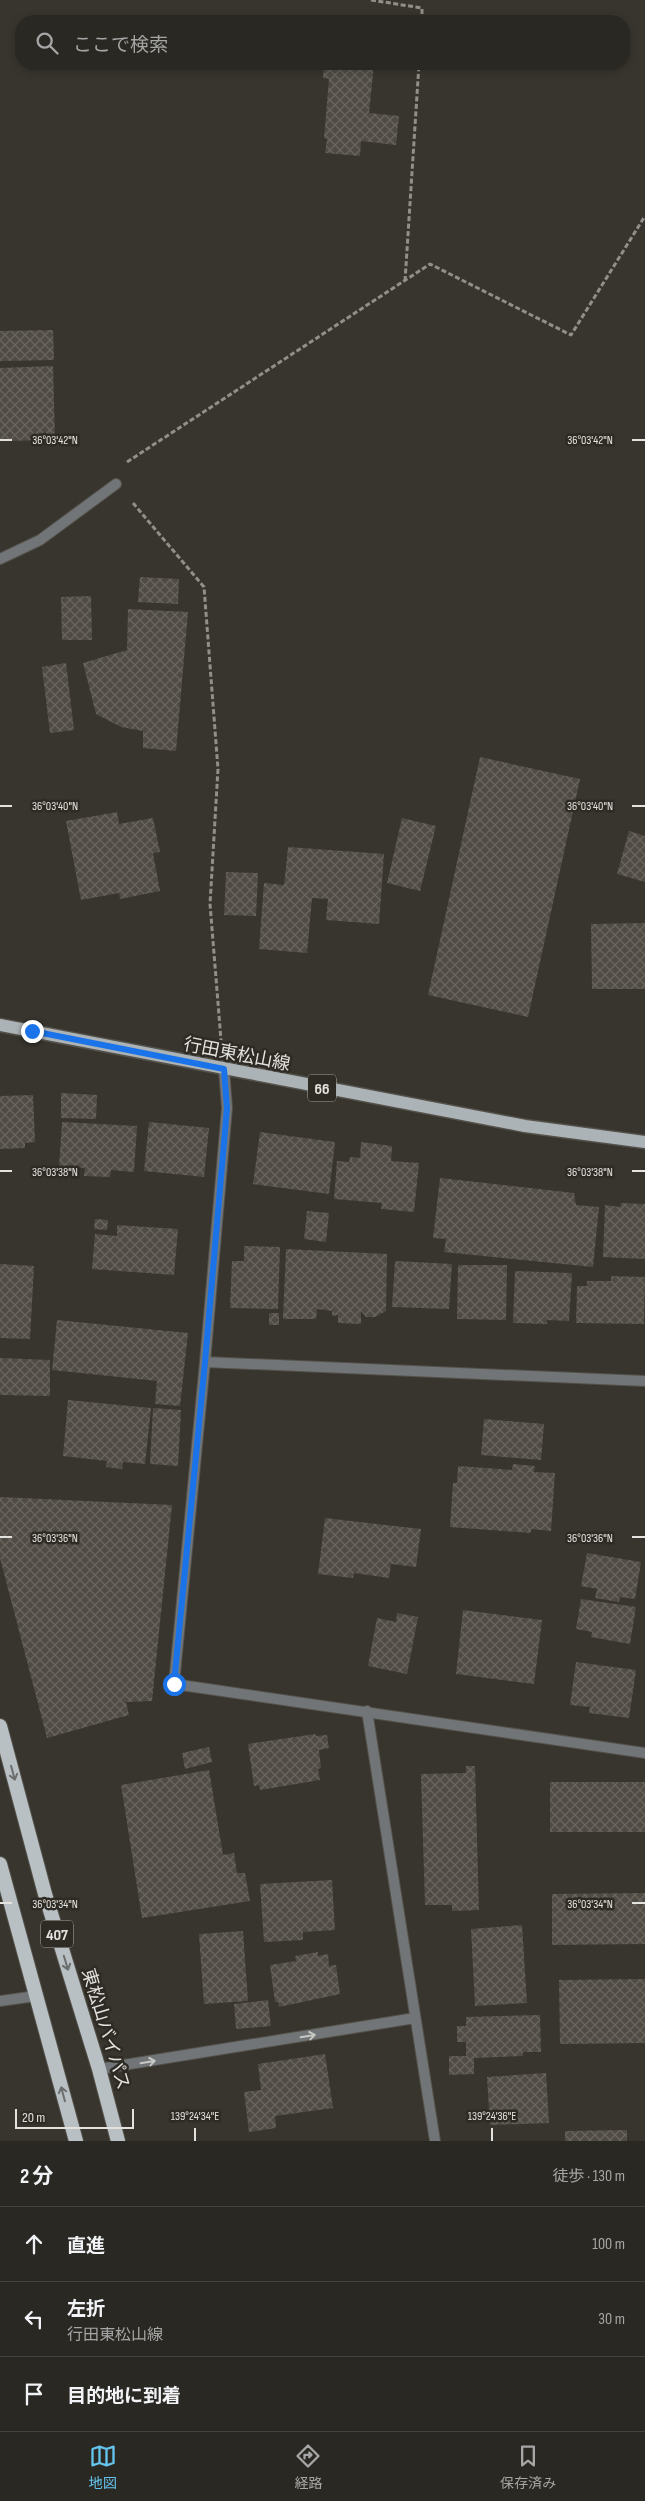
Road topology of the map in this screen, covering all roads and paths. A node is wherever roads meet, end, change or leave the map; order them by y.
1 (371, 0) edge
2 (422, 15) edge
3 (419, 70) edge
4 (645, 216) edge
5 (405, 282) junction
6 (116, 484) junction
7 (0, 559) edge
8 (0, 1024) edge
9 (224, 1069) junction
10 (645, 1142) edge
11 (205, 1362) junction
12 (645, 1381) edge
13 (367, 1711) junction
14 (0, 1726) edge
15 (645, 1753) edge
16 (0, 1864) edge
17 (36, 1996) junction
18 (0, 2000) edge
19 (416, 2018) junction
20 (100, 2070) junction
21 (76, 2141) edge
22 (118, 2141) edge
23 (435, 2141) edge

1 - 2 path
3 - 5 path
4 - 5 path
5 - 6 path
6 - 7 street
6 - 9 path
8 - 9 main road, 行田東松山線 / 66
9 - 10 main road, 行田東松山線 / 66
9 - 11 street
11 - 12 street
11 - 13 street
13 - 15 street
13 - 19 street
14 -> 20 highway, 東松山バイパス / 407
16 - 17 highway, 407
17 - 18 street
21 -> 17 highway, 407
20 -> 19 street
19 - 23 street
20 - 22 highway, 東松山バイパス / 407

